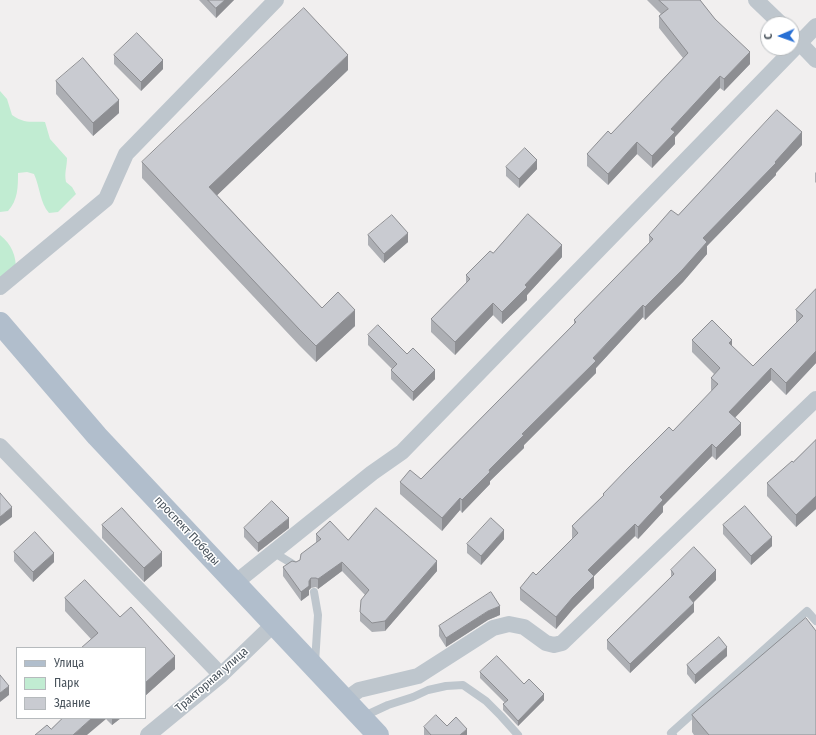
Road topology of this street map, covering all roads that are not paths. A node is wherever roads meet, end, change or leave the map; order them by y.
1 (276, 0) edge
2 (756, 0) edge
3 (772, 16) edge
4 (816, 26) edge
5 (800, 36) edge
6 (800, 43) edge
7 (780, 56) edge
8 (816, 60) edge
9 (0, 287) edge
10 (0, 323) edge
11 (816, 400) edge
12 (0, 446) edge
13 (274, 552) junction
14 (296, 566) edge
15 (235, 583) junction
16 (314, 592) dead end
17 (816, 621) edge
18 (274, 624) junction
19 (315, 668) junction
20 (221, 675) junction
21 (345, 700) junction
22 (361, 717) junction
23 (148, 735) edge
24 (378, 735) edge
25 (518, 735) edge
26 (673, 735) edge

1 - 9 street
2 - 3 street
4 - 5 street
6 - 8 street
7 - 13 street
10 - 15 main road, проспект Победы
11 - 21 street
12 - 20 street
13 - 14 lane
13 - 15 street
15 - 18 main road, проспект Победы
16 - 19 lane
17 - 26 lane
18 - 19 main road, проспект Победы
18 - 20 street, Тракторная улица
19 - 21 main road, проспект Победы
20 - 23 street, Тракторная улица
21 - 22 main road, проспект Победы
22 - 24 main road, проспект Победы
22 - 25 lane

